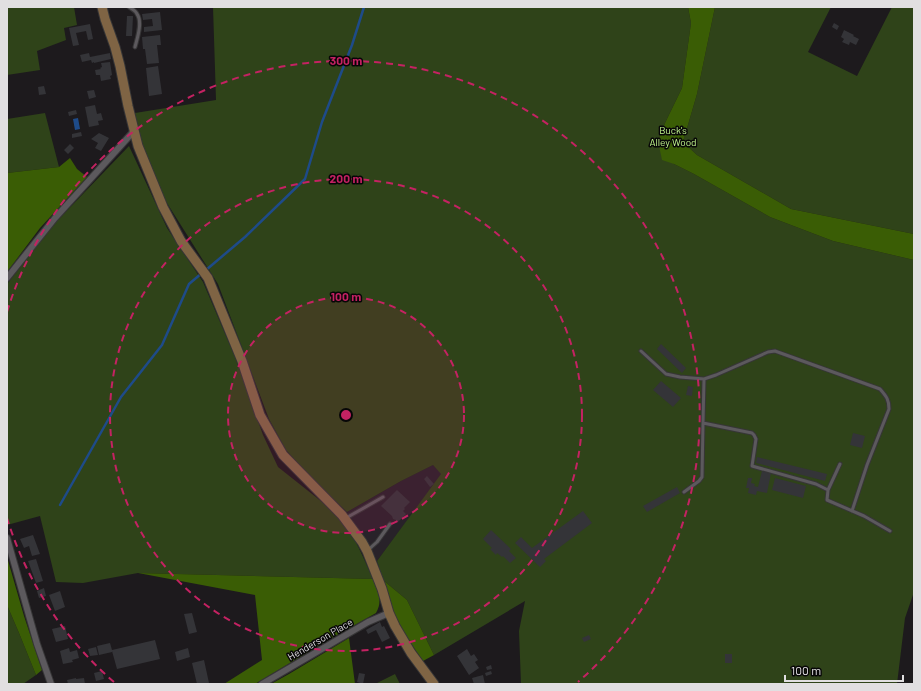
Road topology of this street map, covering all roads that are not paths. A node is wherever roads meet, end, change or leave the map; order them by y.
1 (104, 7) edge
2 (129, 7) edge
3 (135, 47) dead end
4 (134, 131) junction
5 (7, 278) edge
6 (641, 351) dead end
7 (704, 379) junction
8 (703, 423) junction
9 (840, 464) dead end
10 (828, 490) junction
11 (684, 492) dead end
12 (383, 497) dead end
13 (852, 511) junction
14 (344, 518) junction
15 (390, 524) dead end
16 (890, 531) dead end
17 (7, 538) edge
18 (367, 551) junction
19 (389, 613) junction
20 (51, 684) edge
21 (262, 684) edge
22 (434, 684) edge

1 - 4 street
2 - 3 lane
4 - 5 street
4 - 14 street
6 - 7 lane
7 - 8 lane
7 - 13 lane
8 - 10 lane
8 - 11 lane
9 - 10 lane
10 - 13 lane
12 - 14 lane
13 - 16 lane
14 - 18 street
15 - 18 lane
17 - 20 street
18 - 19 street
19 - 21 street, Henderson Place
19 - 22 street

